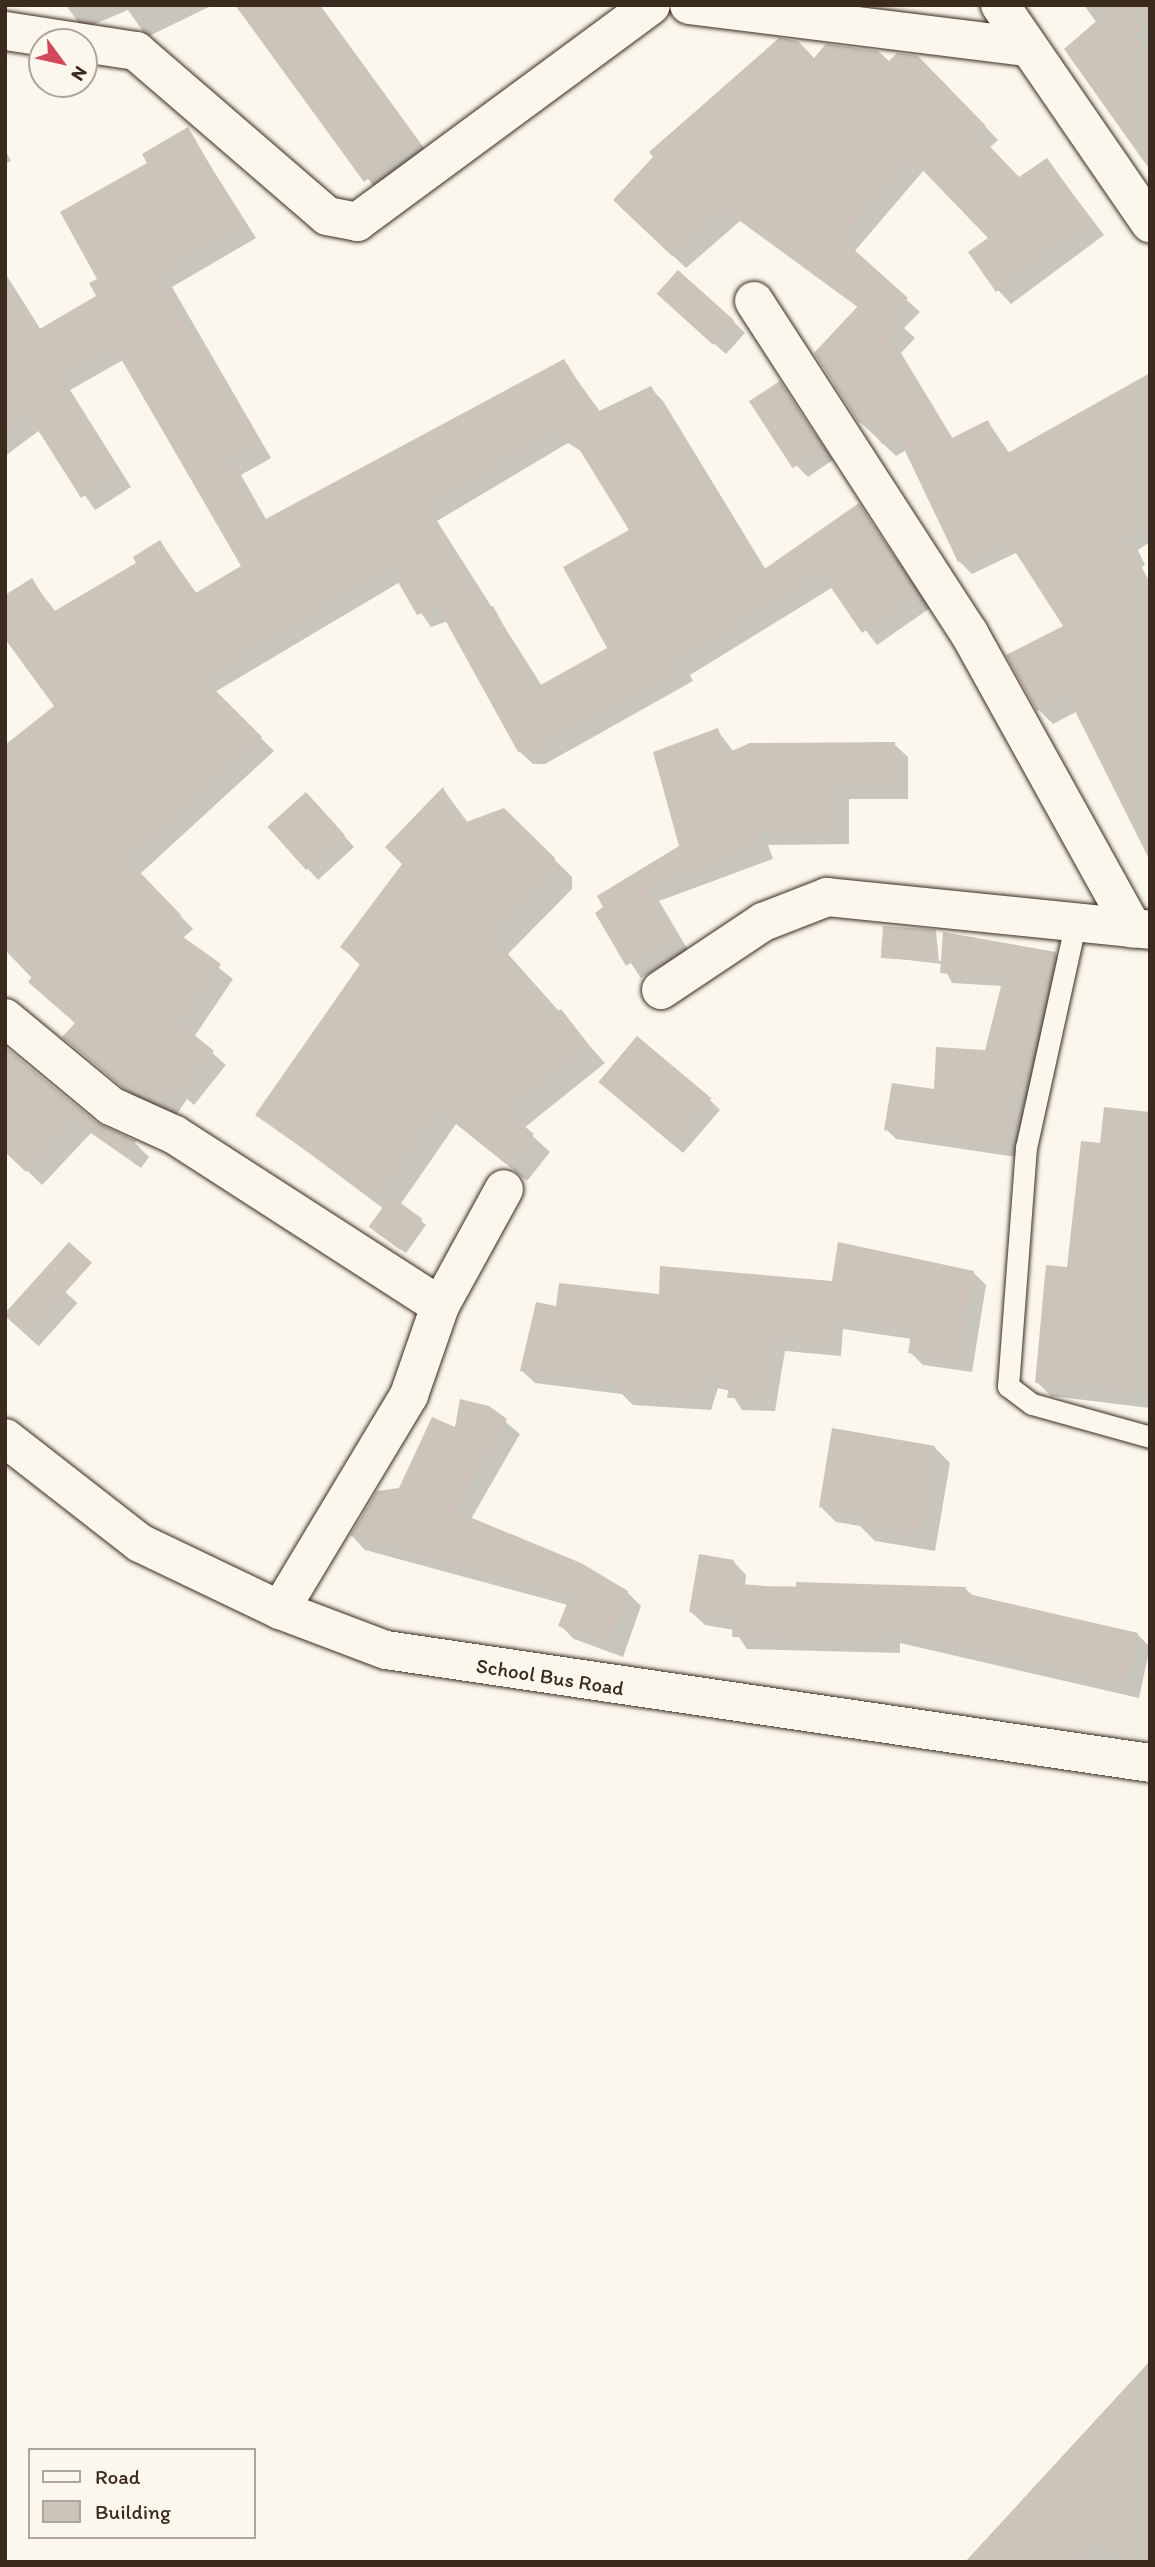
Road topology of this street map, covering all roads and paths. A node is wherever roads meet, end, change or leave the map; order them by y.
1 (652, 5) edge
2 (689, 5) edge
3 (1000, 5) edge
4 (5, 30) edge
5 (1026, 47) junction
6 (1150, 223) edge
7 (754, 301) dead end
8 (1075, 925) junction
9 (1141, 930) edge
10 (661, 990) dead end
11 (5, 1018) edge
12 (504, 1189) dead end
13 (440, 1307) junction
14 (1150, 1437) edge
15 (5, 1438) edge
16 (280, 1610) junction
17 (1150, 1763) edge

1 - 4 street
2 - 5 street
3 - 5 street
5 - 6 street
7 - 9 street
8 - 9 street
8 - 10 street
8 - 14 lane
11 - 13 street
12 - 13 street
13 - 16 street
15 - 16 street, School Bus Road
16 - 17 street, School Bus Road

